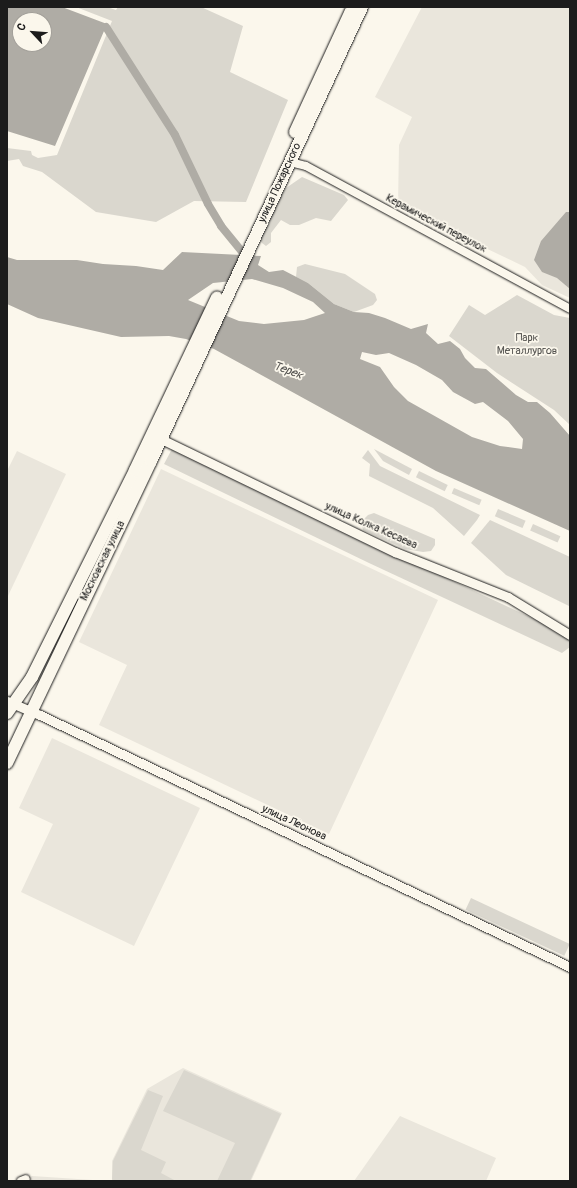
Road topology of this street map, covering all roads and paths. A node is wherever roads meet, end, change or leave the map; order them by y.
1 (353, 7) edge
2 (362, 7) edge
3 (290, 162) junction
4 (261, 213) junction
5 (570, 309) edge
6 (193, 357) junction
7 (161, 439) junction
8 (570, 635) edge
9 (9, 706) edge
10 (33, 712) junction
11 (7, 763) edge
12 (570, 967) edge

1 - 4 main road, улица Пожарского
2 - 3 main road, улица Пожарского
3 - 4 main road, улица Пожарского
3 - 5 street, Керамический переулок
4 - 6 main road, улица Пожарского
6 - 7 main road, Московская улица
6 - 9 main road, Московская улица
7 - 8 street, улица Колка Кесаева
7 - 10 main road, Московская улица
9 - 10 street, улица Леонова
10 - 11 main road, Московская улица
10 - 12 street, улица Леонова

